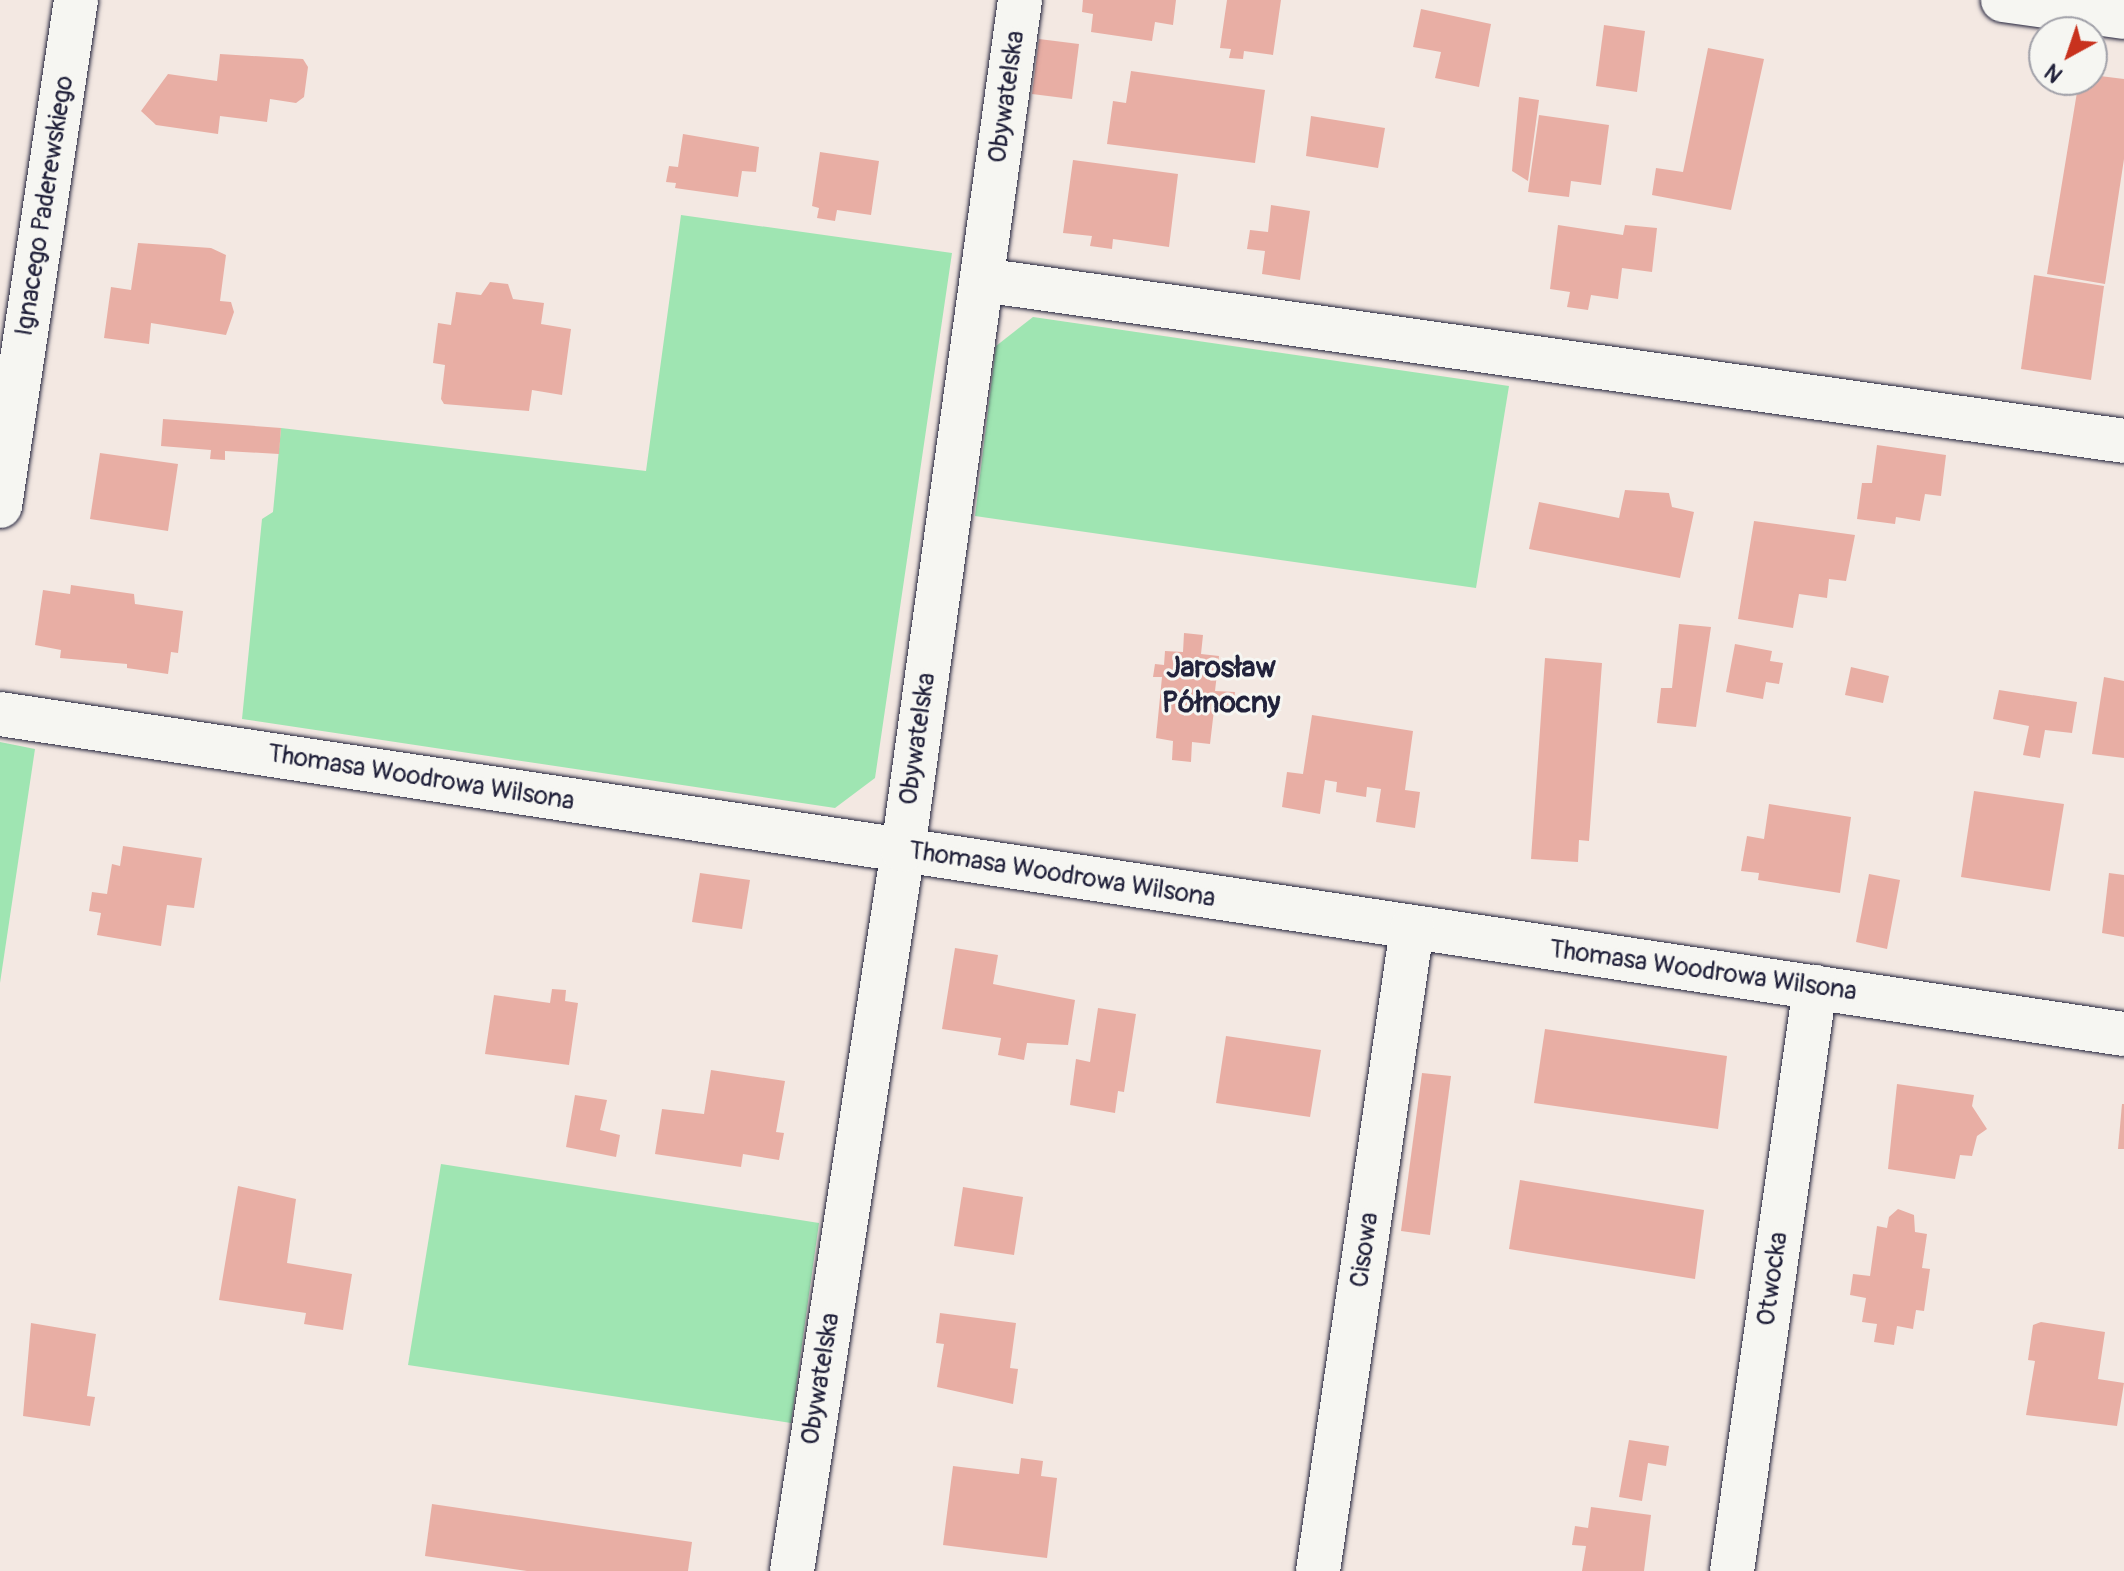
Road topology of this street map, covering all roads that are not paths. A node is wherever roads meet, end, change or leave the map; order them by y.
1 (76, 0) edge
2 (1020, 0) edge
3 (2003, 0) edge
4 (2124, 17) edge
5 (982, 280) junction
6 (2124, 441) edge
7 (0, 506) edge
8 (0, 714) edge
9 (903, 850) junction
10 (1412, 928) junction
11 (1815, 987) junction
12 (2124, 1034) edge
13 (792, 1571) edge
14 (1318, 1571) edge
15 (1732, 1571) edge

1 - 7 street, Ignacego Paderewskiego
2 - 5 street, Obywatelska
3 - 4 street
5 - 6 street
5 - 9 street, Obywatelska
8 - 9 street, Thomasa Woodrowa Wilsona
9 - 10 street, Thomasa Woodrowa Wilsona
9 - 13 street, Obywatelska
10 - 11 street, Thomasa Woodrowa Wilsona
10 - 14 street, Cisowa
11 - 12 street, Thomasa Woodrowa Wilsona
11 - 15 street, Otwocka

